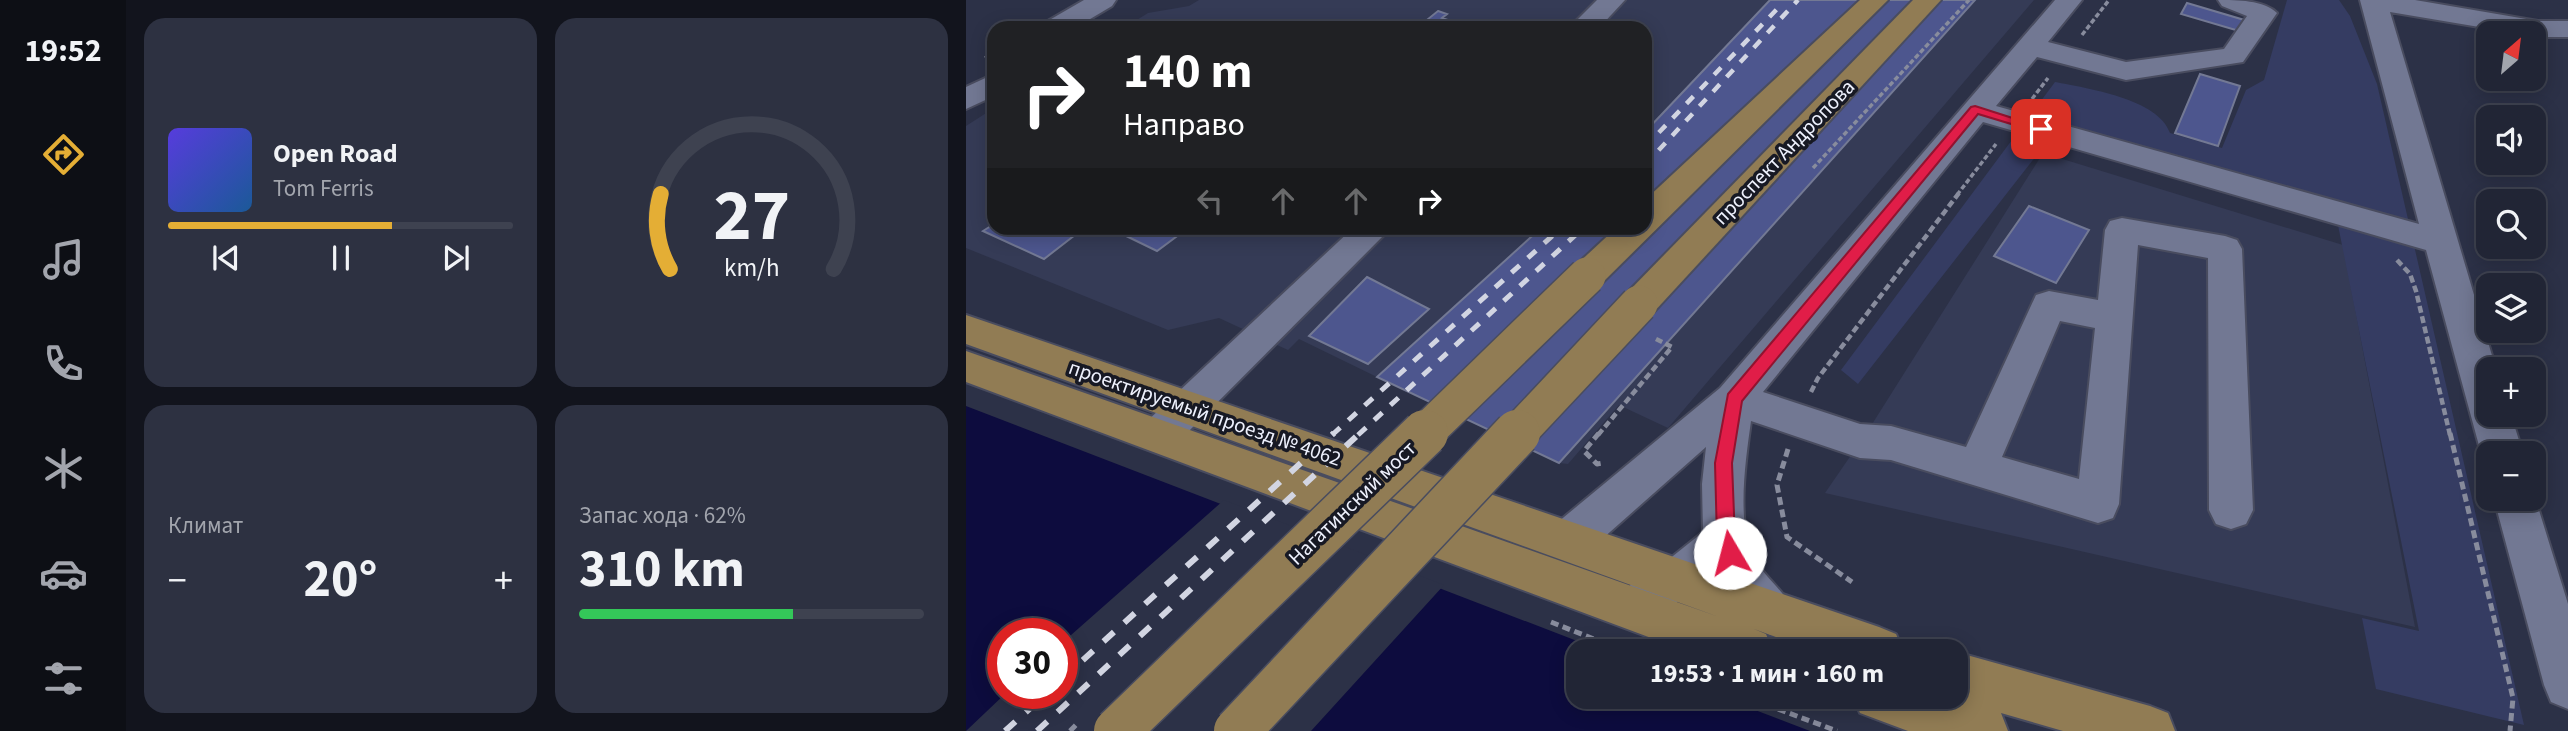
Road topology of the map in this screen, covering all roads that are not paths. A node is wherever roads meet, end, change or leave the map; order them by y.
1 (1103, 0) edge
2 (1132, 0) edge
3 (1612, 0) edge
4 (1875, 0) edge
5 (1928, 0) edge
6 (2069, 0) edge
7 (2231, 0) edge
8 (2373, 1) edge
9 (1068, 21) edge
10 (1097, 21) edge
11 (1590, 21) edge
12 (2568, 29) edge
13 (2033, 47) junction
14 (987, 69) edge
15 (966, 82) edge
16 (987, 87) edge
17 (966, 100) edge
18 (1975, 110) junction
19 (1652, 213) edge
20 (1367, 235) edge
21 (1630, 235) edge
22 (2440, 242) junction
23 (2114, 317) junction
24 (966, 329) edge
25 (966, 366) edge
26 (2476, 366) edge
27 (1734, 399) junction
28 (1173, 421) junction
29 (1977, 468) junction
30 (2231, 510) dead end
31 (2518, 511) edge
32 (1726, 540) junction
33 (1567, 541) junction
34 (1678, 580) junction
35 (1616, 602) junction
36 (1760, 632) edge
37 (1804, 639) edge
38 (1968, 679) edge
39 (2568, 685) edge
40 (1916, 709) edge
41 (1117, 731) edge
42 (1237, 731) edge
43 (1983, 731) edge
44 (2150, 731) edge

1 - 9 street
2 - 10 street
3 - 11 street
4 - 19 main road, проспект Андропова
5 - 42 main road, проспект Андропова, bridge
6 - 13 street
7 - 13 street
8 - 12 street
8 - 22 street
13 - 18 street
14 - 15 street
16 - 17 street
18 - 22 street
18 - 27 street
20 - 28 street
21 - 41 main road, Нагатинский мост, bridge
22 - 26 street
23 - 29 street
23 - 29 street
23 - 30 street
24 - 28 main road, проектируемый проезд № 4062
25 - 28 main road, проектируемый проезд № 4062
27 - 29 street
27 - 32 street
27 - 33 street
28 - 33 main road, проектируемый проезд № 4062
28 - 35 main road, проектируемый проезд № 4062
31 - 39 street
32 - 34 street
32 - 36 street
33 - 34 main road, проектируемый проезд № 4062
34 - 35 street
34 - 36 main road, проектируемый проезд № 4062
35 - 36 main road, проектируемый проезд № 4062
36 - 37 main road, проектируемый проезд № 4062
38 - 44 main road
40 - 43 main road

